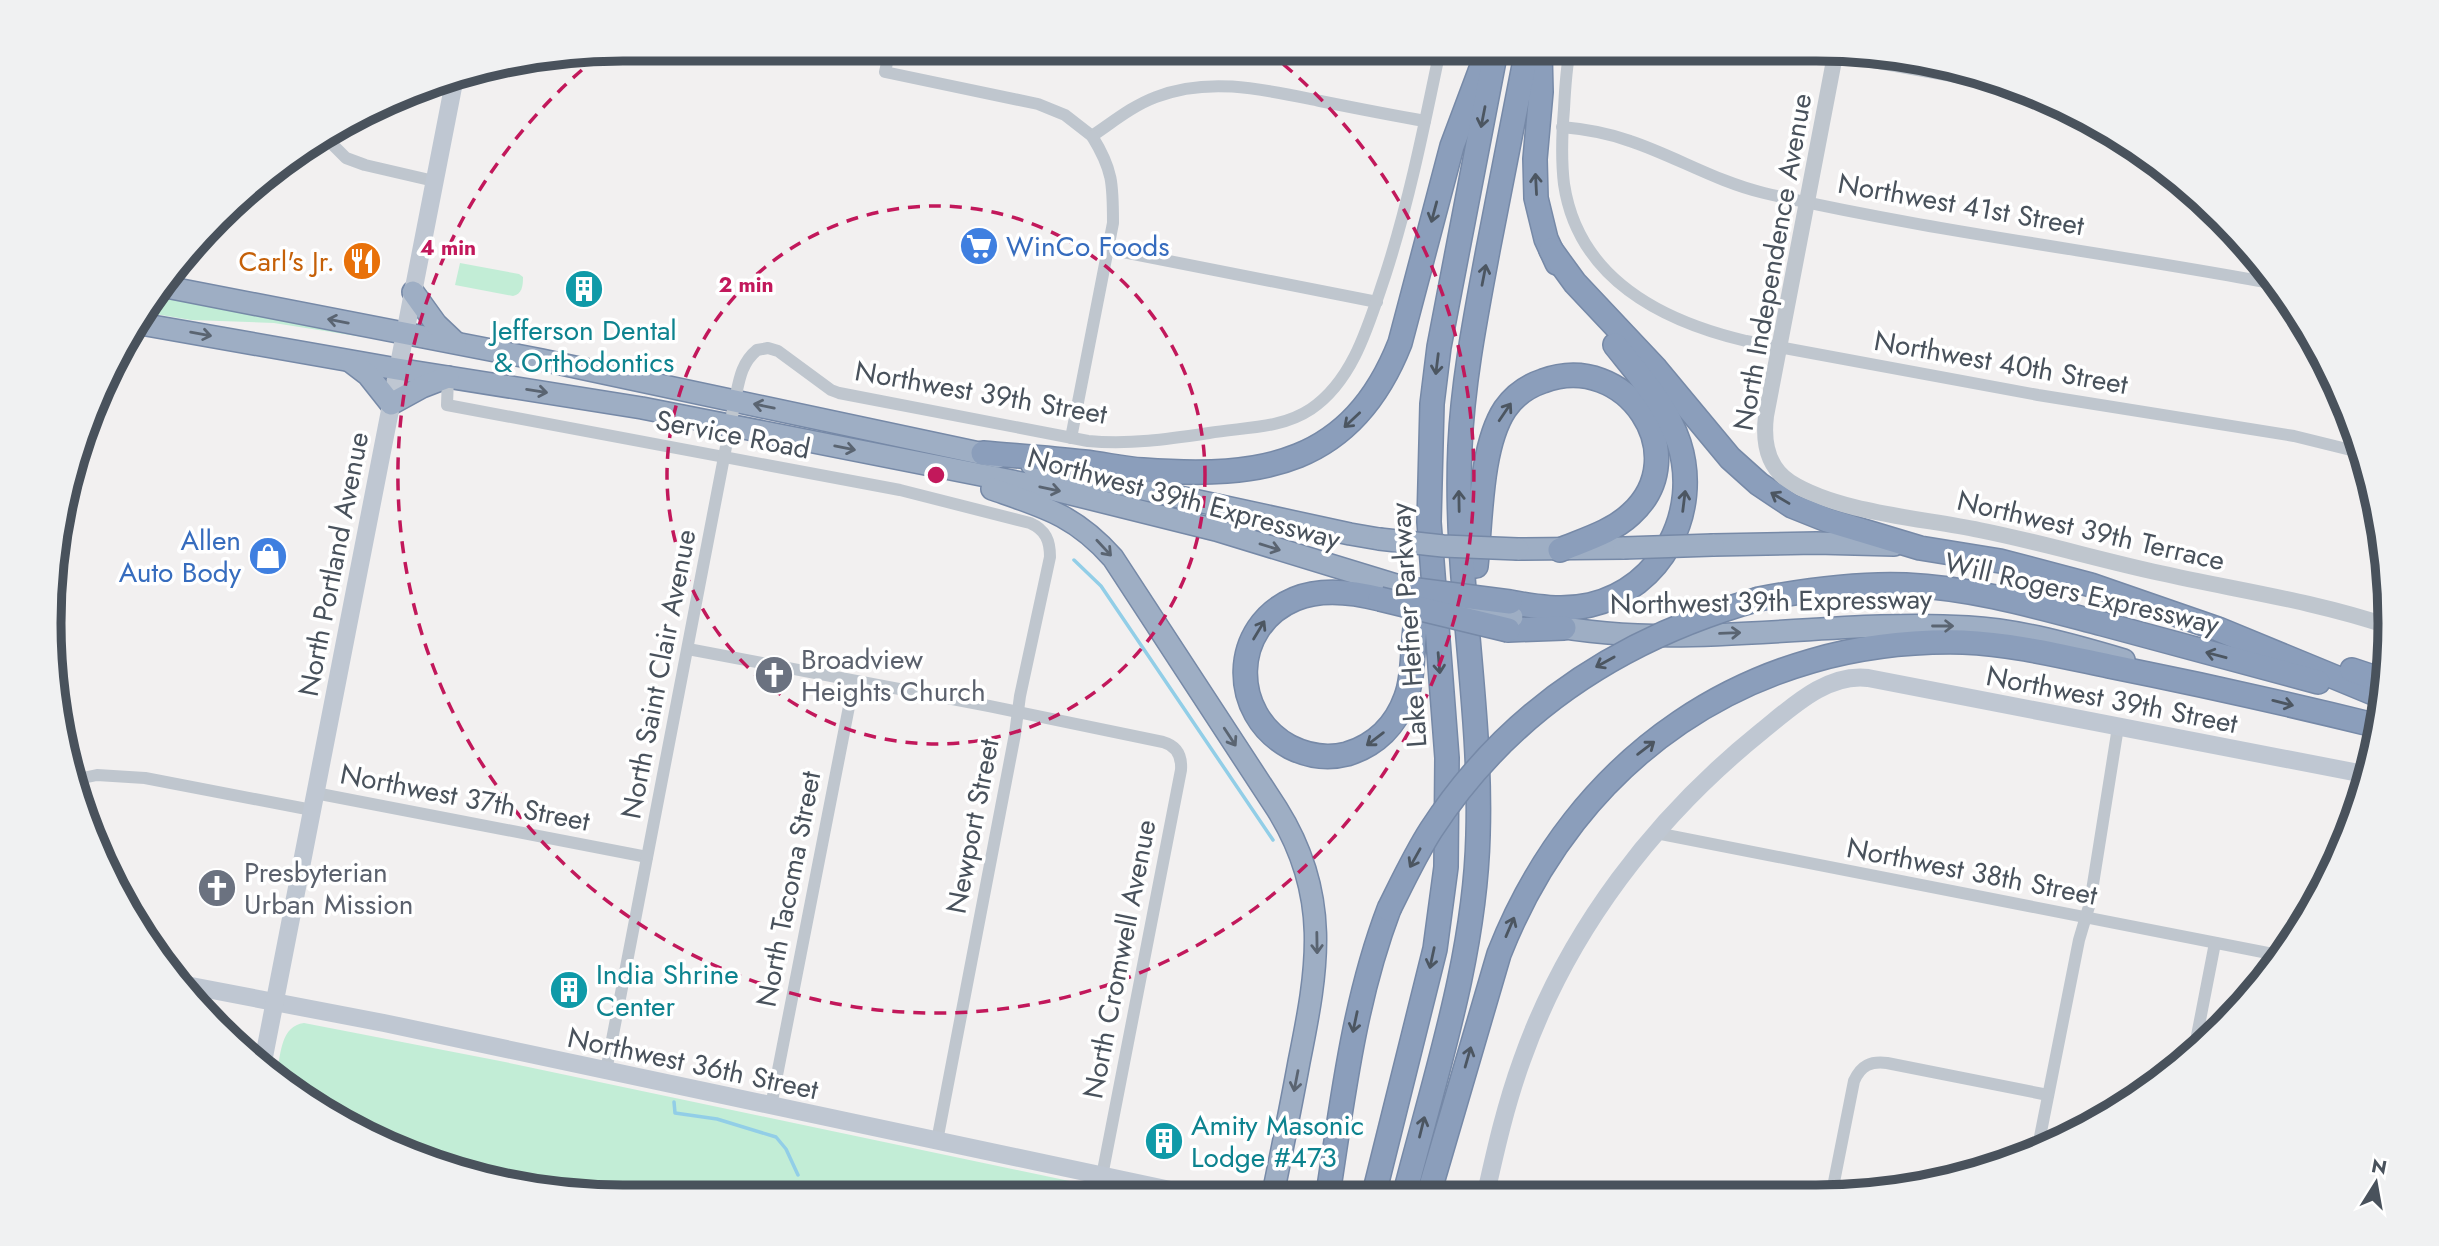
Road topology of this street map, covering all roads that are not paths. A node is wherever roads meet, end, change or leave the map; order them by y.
1 (887, 61) edge
2 (1438, 61) edge
3 (1484, 61) edge
4 (1494, 61) edge
5 (1525, 61) edge
6 (1540, 61) edge
7 (1569, 61) edge
8 (1834, 61) edge
9 (453, 88) edge
10 (1425, 121) junction
11 (1562, 127) junction
12 (1093, 136) junction
13 (331, 143) edge
14 (434, 181) junction
15 (1808, 201) junction
16 (1108, 249) junction
17 (1551, 250) junction
18 (2262, 281) edge
19 (172, 288) edge
20 (413, 292) junction
21 (1377, 302) junction
22 (147, 325) edge
23 (405, 334) junction
24 (457, 344) junction
25 (1779, 348) junction
26 (349, 360) junction
27 (397, 369) junction
28 (807, 374) joint
29 (448, 377) junction
30 (735, 400) junction
31 (391, 404) junction
32 (730, 426) junction
33 (1071, 438) junction
34 (2350, 450) edge
35 (983, 453) junction
36 (724, 458) junction
37 (911, 461) junction
38 (1785, 478) joint
39 (1429, 522) junction
40 (1036, 526) joint
41 (1920, 548) junction
42 (1560, 550) junction
43 (1379, 589) junction
44 (1409, 589) joint
45 (1510, 617) junction
46 (2378, 623) edge
47 (1564, 628) joint
48 (2218, 629) junction
49 (1469, 642) junction
50 (688, 649) junction
51 (2375, 678) edge
52 (854, 681) junction
53 (2217, 687) junction
54 (2373, 694) edge
55 (2373, 695) edge
56 (1018, 712) junction
57 (2369, 724) edge
58 (2118, 727) junction
59 (2358, 773) edge
60 (83, 778) edge
61 (314, 802) junction
62 (1656, 833) junction
63 (647, 857) junction
64 (2085, 918) junction
65 (2215, 943) junction
66 (2270, 954) edge
67 (196, 987) edge
68 (275, 1002) junction
69 (2197, 1035) edge
70 (264, 1055) edge
71 (606, 1071) junction
72 (2048, 1095) junction
73 (771, 1106) junction
74 (2040, 1138) edge
75 (937, 1141) junction
76 (1102, 1176) junction
77 (1146, 1185) edge
78 (1275, 1185) edge
79 (1329, 1185) edge
80 (1376, 1185) edge
81 (1407, 1185) edge
82 (1431, 1185) edge
83 (1488, 1185) edge
84 (1833, 1185) edge

1 - 12 street
2 - 10 street
3 -> 35 highway
4 -> 39 highway, Lake Hefner Parkway
49 -> 5 highway, Lake Hefner Parkway
17 -> 6 highway
7 - 11 street, Northwest 40th Street
8 - 15 street, North Independence Avenue
9 - 14 main road, North Portland Avenue
10 - 12 street
10 - 21 street
11 - 15 street, Northwest 41st Street
11 - 25 street, Northwest 40th Street
12 - 16 street
13 - 14 street
14 - 20 main road, North Portland Avenue
15 - 18 street, Northwest 41st Street
15 - 25 street, North Independence Avenue
16 - 21 street
16 - 33 street
41 -> 17 highway
45 -> 17 highway
23 -> 19 highway, Northwest 39th Expressway
20 - 23 main road, North Portland Avenue
20 - 24 highway
21 - 33 street, Northwest 39th Street
22 -> 26 highway, Northwest 39th Expressway
23 - 24 highway, Northwest 39th Expressway
23 - 27 main road, North Portland Avenue
24 - 30 highway, Northwest 39th Expressway
25 - 34 street, Northwest 40th Street
25 - 38 street, North Independence Avenue
26 - 27 highway, Northwest 39th Expressway
26 - 31 highway
27 - 29 highway, Northwest 39th Expressway
27 - 31 main road, North Portland Avenue
28 - 30 street, North Saint Clair Avenue
28 - 33 street, Northwest 39th Street
29 - 31 highway
29 -> 32 highway, Northwest 39th Expressway
29 - 36 street, Service Road
30 - 32 street, North Saint Clair Avenue
35 -> 30 highway, Northwest 39th Expressway
31 - 61 main road, North Portland Avenue
32 - 36 street, North Saint Clair Avenue
32 -> 37 highway, Northwest 39th Expressway
35 - 42 highway, Northwest 39th Expressway, bridge
36 - 40 street, Service Road
36 - 50 street, North Saint Clair Avenue
37 -> 43 highway, Northwest 39th Expressway
37 -> 78 highway
38 - 46 street, Northwest 39th Terrace
39 -> 43 highway
39 -> 80 highway, Lake Hefner Parkway
40 - 56 street, Newport Street
41 - 42 highway, Northwest 39th Expressway, bridge
41 - 48 highway
49 -> 42 highway
43 - 44 highway, Northwest 39th Expressway
43 - 45 highway, bridge
44 - 45 highway, bridge
45 - 47 highway
47 -> 53 highway, Northwest 39th Expressway
48 - 51 highway
48 - 54 highway
81 -> 49 highway, Lake Hefner Parkway
50 - 52 street
50 - 63 street, North Saint Clair Avenue
52 - 56 street
52 - 73 street, North Tacoma Street
53 -> 57 highway
82 -> 53 highway
55 -> 79 highway, Will Rogers Expressway, bridge
56 - 75 street, Newport Street
56 - 76 street, North Cromwell Avenue
58 - 59 main road, Northwest 39th Street
58 - 62 main road, Northwest 39th Street
58 - 64 street
60 - 61 street, Northwest 37th Street
61 - 63 street, Northwest 37th Street
61 - 68 main road, North Portland Avenue
62 - 64 street, Northwest 38th Street
62 - 83 main road
63 - 71 street, North Saint Clair Avenue
64 - 65 street, Northwest 38th Street
64 - 72 street
65 - 66 street, Northwest 38th Street
65 - 69 street
67 - 68 main road, Northwest 36th Street
68 - 70 main road, North Portland Avenue
68 - 71 main road, Northwest 36th Street
71 - 73 main road, Northwest 36th Street
72 - 74 street
72 - 84 street
73 - 75 main road, Northwest 36th Street
75 - 76 main road, Northwest 36th Street
76 - 77 main road, Northwest 36th Street

